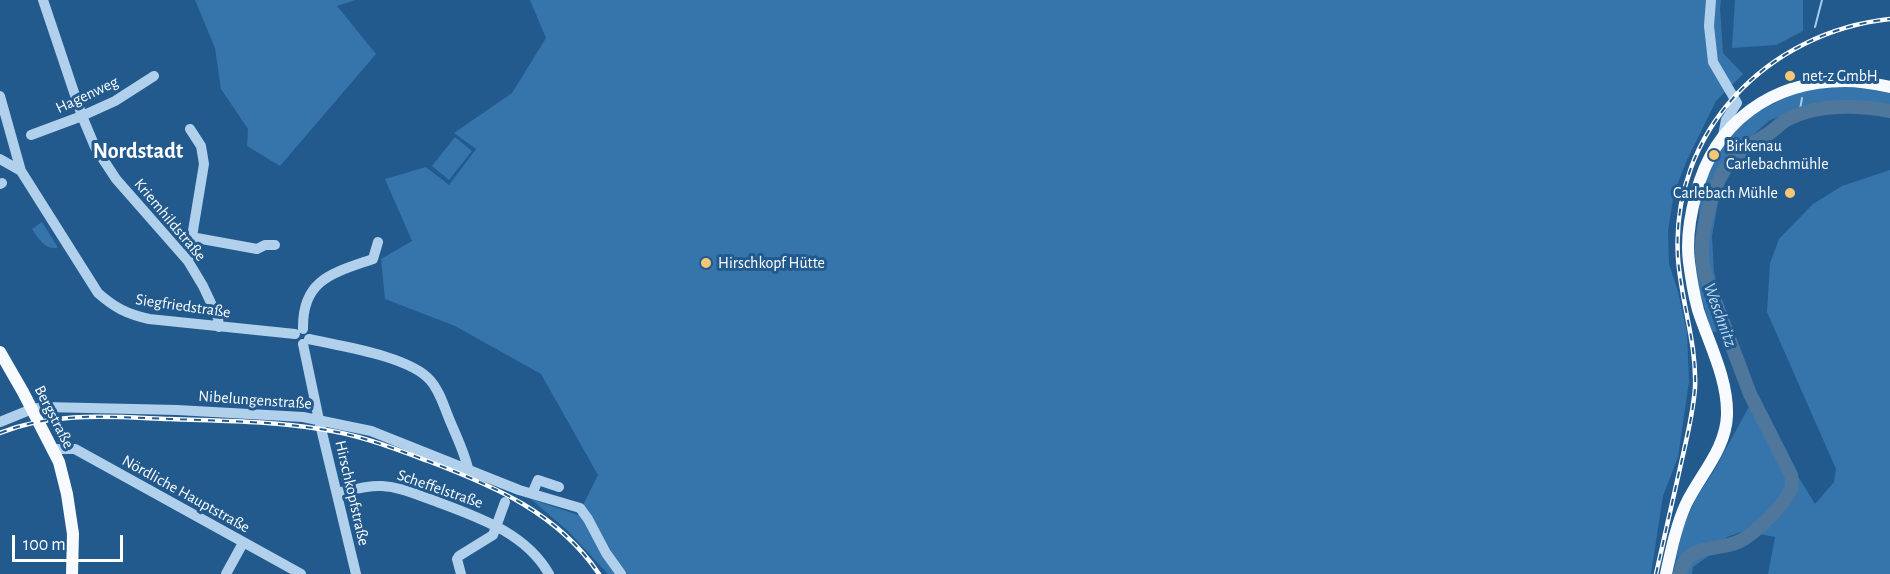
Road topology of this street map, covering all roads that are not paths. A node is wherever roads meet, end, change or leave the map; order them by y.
1 (43, 0) edge
2 (1711, 0) edge
3 (154, 76) dead end
4 (1890, 87) edge
5 (0, 96) edge
6 (82, 116) junction
7 (190, 129) dead end
8 (31, 135) dead end
9 (1723, 136) junction
10 (0, 159) edge
11 (21, 171) junction
12 (190, 237) junction
13 (378, 242) dead end
14 (275, 245) dead end
15 (188, 261) junction
16 (219, 327) junction
17 (299, 332) junction
18 (306, 341) junction
19 (0, 352) edge
20 (32, 409) junction
21 (319, 420) junction
22 (0, 422) edge
23 (54, 449) junction
24 (468, 468) junction
25 (559, 487) dead end
26 (337, 494) junction
27 (532, 494) junction
28 (505, 502) dead end
29 (496, 526) junction
30 (243, 543) junction
31 (72, 574) edge
32 (226, 574) edge
33 (300, 574) edge
34 (356, 574) edge
35 (462, 574) edge
36 (549, 574) edge
37 (621, 574) edge
38 (1666, 574) edge

1 - 6 street, Kriemhildstraße
2 - 9 street
3 - 6 street, Hagenweg
4 - 9 main road
5 - 11 street
6 - 8 street, Hagenweg
6 - 15 street, Kriemhildstraße
7 - 12 street
9 - 38 main road
10 - 11 street, Siegfriedstraße
11 - 16 street, Siegfriedstraße
12 - 14 street
12 - 15 street
13 - 17 street
15 - 16 street, Kriemhildstraße
16 - 17 street, Siegfriedstraße
17 - 18 street, Hirschkopfstraße
18 - 21 street, Hirschkopfstraße
18 - 24 street
19 - 20 main road, Bergstraße
20 - 21 street, Nibelungenstraße
20 - 22 street, Nibelungenstraße
20 - 23 main road, Bergstraße
21 - 24 street, Nibelungenstraße
21 - 26 street, Hirschkopfstraße
23 - 30 street, Nördliche Hauptstraße
23 - 31 main road, Bergstraße
24 - 27 street, Nibelungenstraße
25 - 27 street
26 - 29 street, Scheffelstraße
26 - 34 street, Hirschkopfstraße
27 - 37 street, Nibelungenstraße
28 - 29 street, Scheffelstraße
29 - 35 street
29 - 36 street, Scheffelstraße
30 - 32 street
30 - 33 street, Nördliche Hauptstraße

